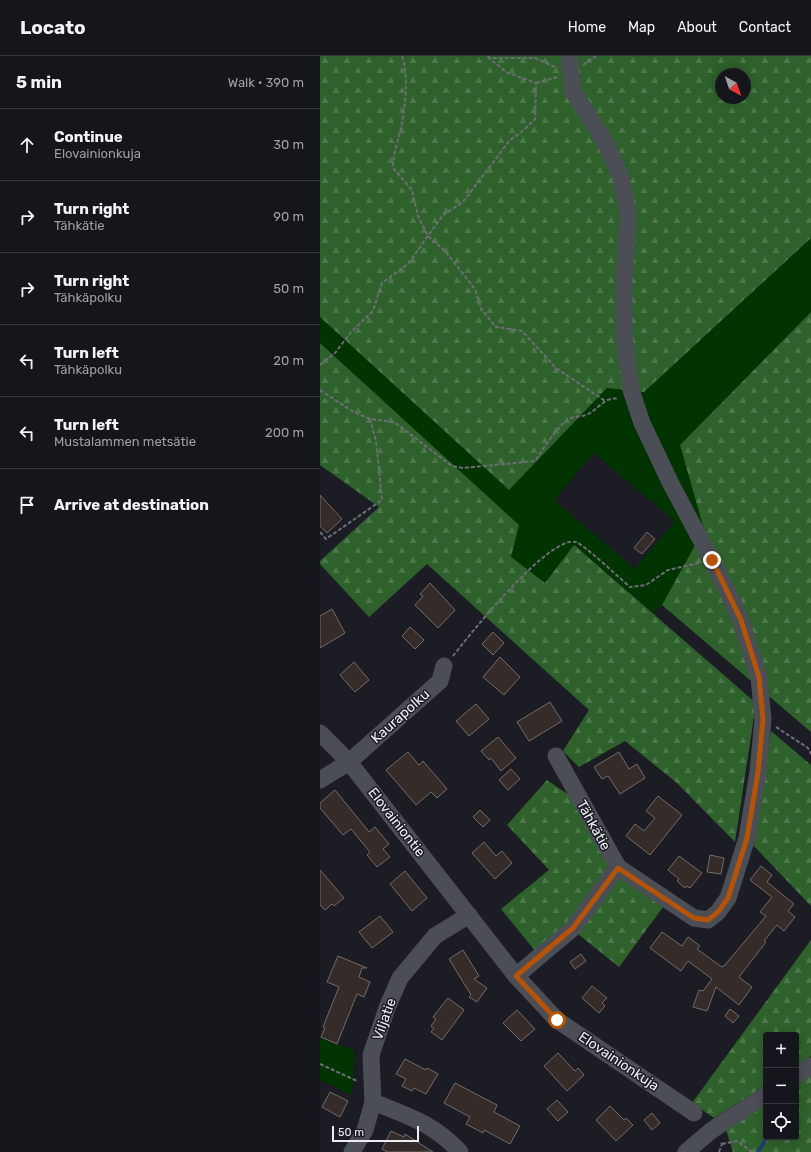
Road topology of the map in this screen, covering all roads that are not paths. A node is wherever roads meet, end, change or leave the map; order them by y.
1 (569, 56) edge
2 (444, 666) road end
3 (320, 733) edge
4 (556, 756) dead end
5 (349, 762) junction
6 (320, 780) edge
7 (618, 868) junction
8 (469, 915) junction
9 (516, 976) junction
10 (811, 1066) edge
11 (799, 1074) edge
12 (763, 1097) edge
13 (373, 1102) junction
14 (694, 1113) dead end
15 (352, 1152) edge
16 (460, 1152) edge
17 (686, 1152) edge

1 - 7 street
2 - 5 street, Kaurapolku
3 - 5 street, Elovainiontie
4 - 7 street, Tähkätie
5 - 6 street, Kaurapolku
5 - 8 street, Elovainiontie
7 - 9 street
8 - 9 street, Elovainionkuja
8 - 13 street, Viljatie
9 - 14 street, Elovainionkuja
10 - 11 street
12 - 17 street
13 - 15 street, Viljatie
13 - 16 street

